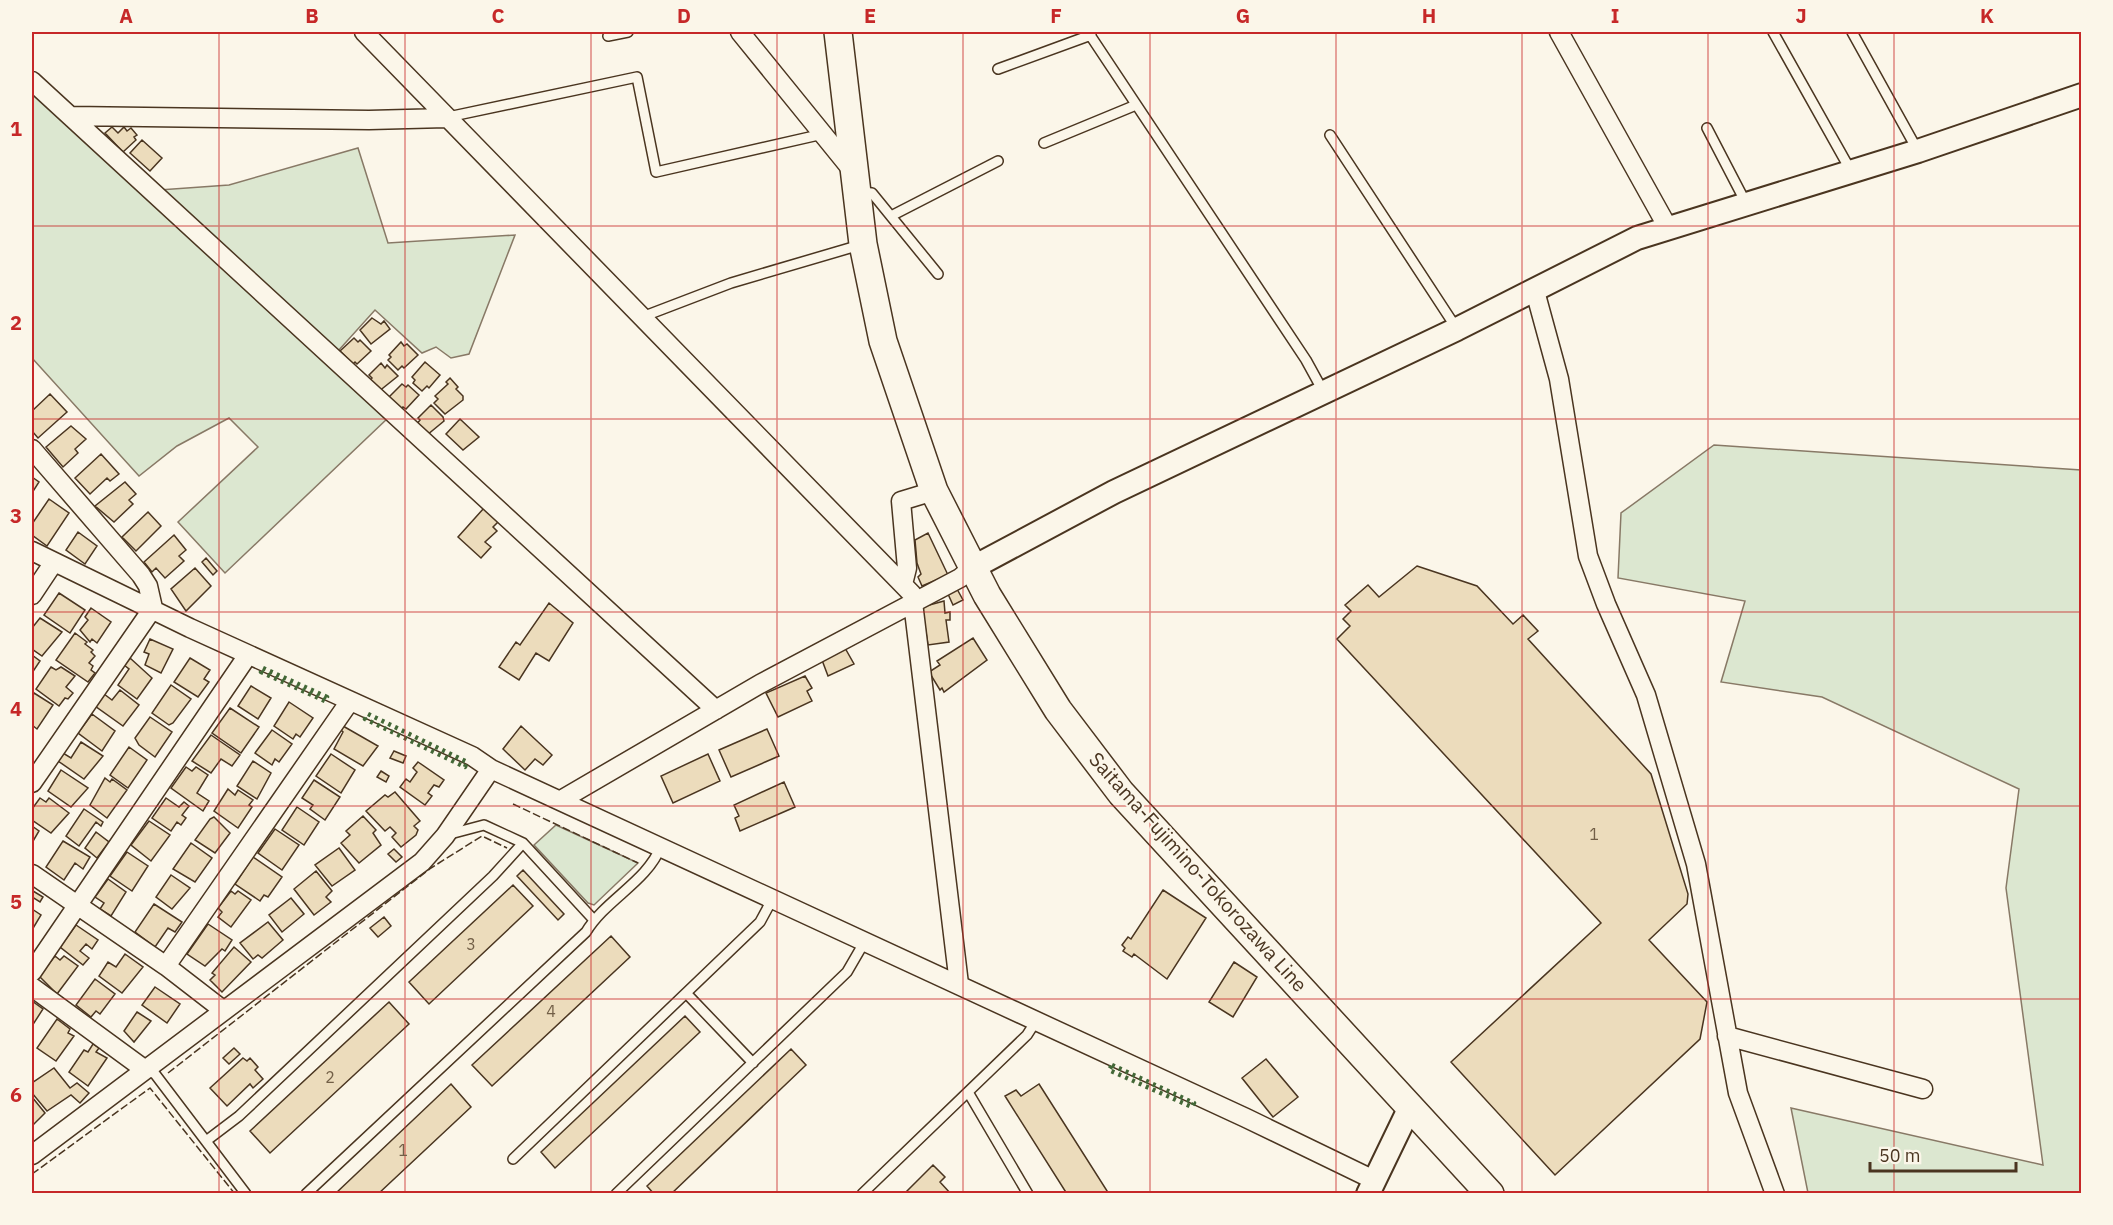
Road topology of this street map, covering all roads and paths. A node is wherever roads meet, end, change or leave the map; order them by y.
1 (364, 32) edge
2 (627, 32) edge
3 (740, 32) edge
4 (838, 32) edge
5 (1559, 32) edge
6 (1773, 32) edge
7 (1852, 32) edge
8 (1089, 33) edge
9 (608, 36) dead end
10 (998, 69) dead end
11 (32, 81) edge
12 (2082, 95) edge
13 (1136, 105) junction
14 (71, 116) junction
15 (446, 118) junction
16 (1707, 128) dead end
17 (823, 134) junction
18 (1330, 135) dead end
19 (1044, 143) dead end
20 (1918, 151) junction
21 (998, 161) dead end
22 (1851, 171) junction
23 (854, 181) junction
24 (1746, 203) junction
25 (891, 216) junction
26 (1667, 226) junction
27 (862, 244) junction
28 (938, 274) dead end
29 (1535, 291) junction
30 (642, 317) junction
31 (1457, 329) junction
32 (1324, 393) junction
33 (32, 449) edge
34 (934, 491) junction
35 (33, 555) edge
36 (54, 562) junction
37 (972, 568) junction
38 (903, 584) junction
39 (32, 595) edge
40 (912, 603) junction
41 (153, 608) junction
42 (248, 655) junction
43 (350, 701) junction
44 (716, 710) junction
45 (491, 769) junction
46 (32, 783) edge
47 (561, 800) junction
48 (445, 836) junction
49 (523, 843) junction
50 (661, 846) junction
51 (32, 874) edge
52 (773, 898) junction
53 (77, 906) junction
54 (593, 920) junction
55 (865, 941) junction
56 (166, 966) junction
57 (32, 972) edge
58 (959, 984) junction
59 (32, 987) edge
60 (686, 993) junction
61 (223, 1010) junction
62 (1036, 1021) junction
63 (1727, 1036) junction
64 (753, 1062) junction
65 (144, 1069) junction
66 (1923, 1089) dead end
67 (968, 1092) junction
68 (1410, 1107) junction
69 (206, 1141) junction
70 (32, 1155) edge
71 (513, 1159) dead end
72 (1371, 1187) edge
73 (246, 1194) edge
74 (306, 1194) edge
75 (616, 1194) edge
76 (862, 1194) edge
77 (1028, 1194) edge
78 (1490, 1194) edge
79 (1775, 1194) edge

1 - 15 street
2 - 9 lane
3 - 17 street
4 - 23 main road, Saitama-Fujimino-Tokorozawa Line
5 - 26 street
6 - 22 lane
7 - 20 lane
8 - 10 lane
8 - 13 lane
11 - 14 street
12 - 20 street
13 - 19 lane
13 - 32 lane
14 - 15 street
14 - 44 street
15 - 17 lane
15 - 30 street
16 - 24 lane
17 - 23 street
18 - 31 lane
20 - 22 street
21 - 25 lane
22 - 24 street
23 - 25 lane
23 - 27 main road, Saitama-Fujimino-Tokorozawa Line
24 - 26 street
25 - 28 lane
26 - 29 street
27 - 30 lane
27 - 34 main road, Saitama-Fujimino-Tokorozawa Line
29 - 31 street
29 - 63 street
30 - 38 street
31 - 32 street
32 - 37 street
33 - 41 street
34 - 37 main road, Saitama-Fujimino-Tokorozawa Line
34 - 38 street
35 - 36 street
36 - 39 street
36 - 41 street
37 - 40 street
37 - 68 main road, Saitama-Fujimino-Tokorozawa Line
38 - 40 street
40 - 44 street
40 - 58 street
41 - 42 street
41 - 46 street
42 - 43 street
42 - 53 street
43 - 45 street
43 - 56 street
44 - 47 street
45 - 47 street
45 - 48 street
47 - 50 street
48 - 49 lane
48 - 61 street
49 - 54 lane
49 - 69 lane
50 - 52 street
50 - 54 lane
51 - 53 street
52 - 55 street
52 - 60 lane
53 - 56 street
53 - 57 street
54 - 74 lane
55 - 58 street
55 - 64 lane
56 - 61 street
58 - 62 street
59 - 65 street
60 - 64 lane
60 - 71 lane
61 - 65 street
62 - 67 lane
62 - 72 street
63 - 66 street
63 - 79 street
64 - 75 lane
65 - 69 lane
65 - 70 street
67 - 76 lane
67 - 77 lane
68 - 72 street
68 - 78 main road, Saitama-Fujimino-Tokorozawa Line
69 - 73 lane

